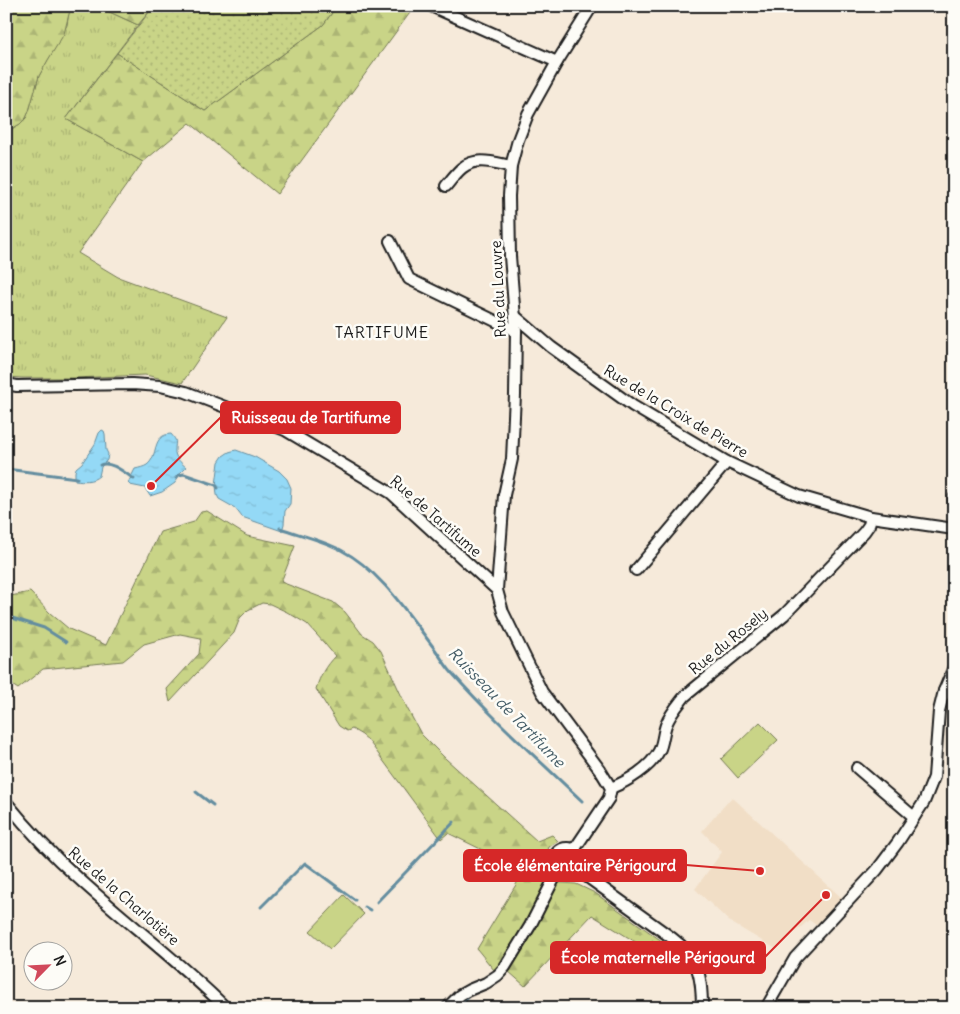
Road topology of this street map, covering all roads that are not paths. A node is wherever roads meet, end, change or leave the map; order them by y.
1 (431, 6) edge
2 (592, 6) edge
3 (558, 62) junction
4 (511, 166) junction
5 (446, 186) dead end
6 (390, 241) dead end
7 (515, 316) junction
8 (516, 331) junction
9 (6, 384) edge
10 (727, 462) junction
11 (954, 498) edge
12 (954, 504) edge
13 (871, 517) junction
14 (954, 529) edge
15 (636, 570) dead end
16 (497, 590) junction
17 (954, 667) edge
18 (949, 693) edge
19 (857, 768) dead end
20 (611, 788) junction
21 (6, 802) edge
22 (914, 816) junction
23 (574, 850) junction
24 (558, 871) junction
25 (575, 872) junction
26 (226, 1008) edge
27 (447, 1008) edge
28 (702, 1008) edge
29 (766, 1008) edge

1 - 3 street
2 - 3 street, Rue du Louvre
3 - 4 street, Rue du Louvre
4 - 5 street
4 - 7 street, Rue du Louvre
6 - 8 street
7 - 8 street, Rue du Louvre
7 - 10 street, Rue de la Croix de Pierre
8 - 16 street, Rue du Louvre
9 - 16 street, Rue de Tartifume
10 - 13 street, Rue de la Croix de Pierre
10 - 15 street
11 - 12 street
13 - 14 street, Rue de la Croix de Pierre
13 - 20 street, Rue du Rosely
16 - 20 street
17 - 18 street
18 - 22 street
19 - 22 street
20 - 23 street
21 - 26 street, Rue de la Charlotière
22 - 29 street
23 - 24 street
23 - 25 street
24 - 25 street
24 - 27 street
25 - 28 street

